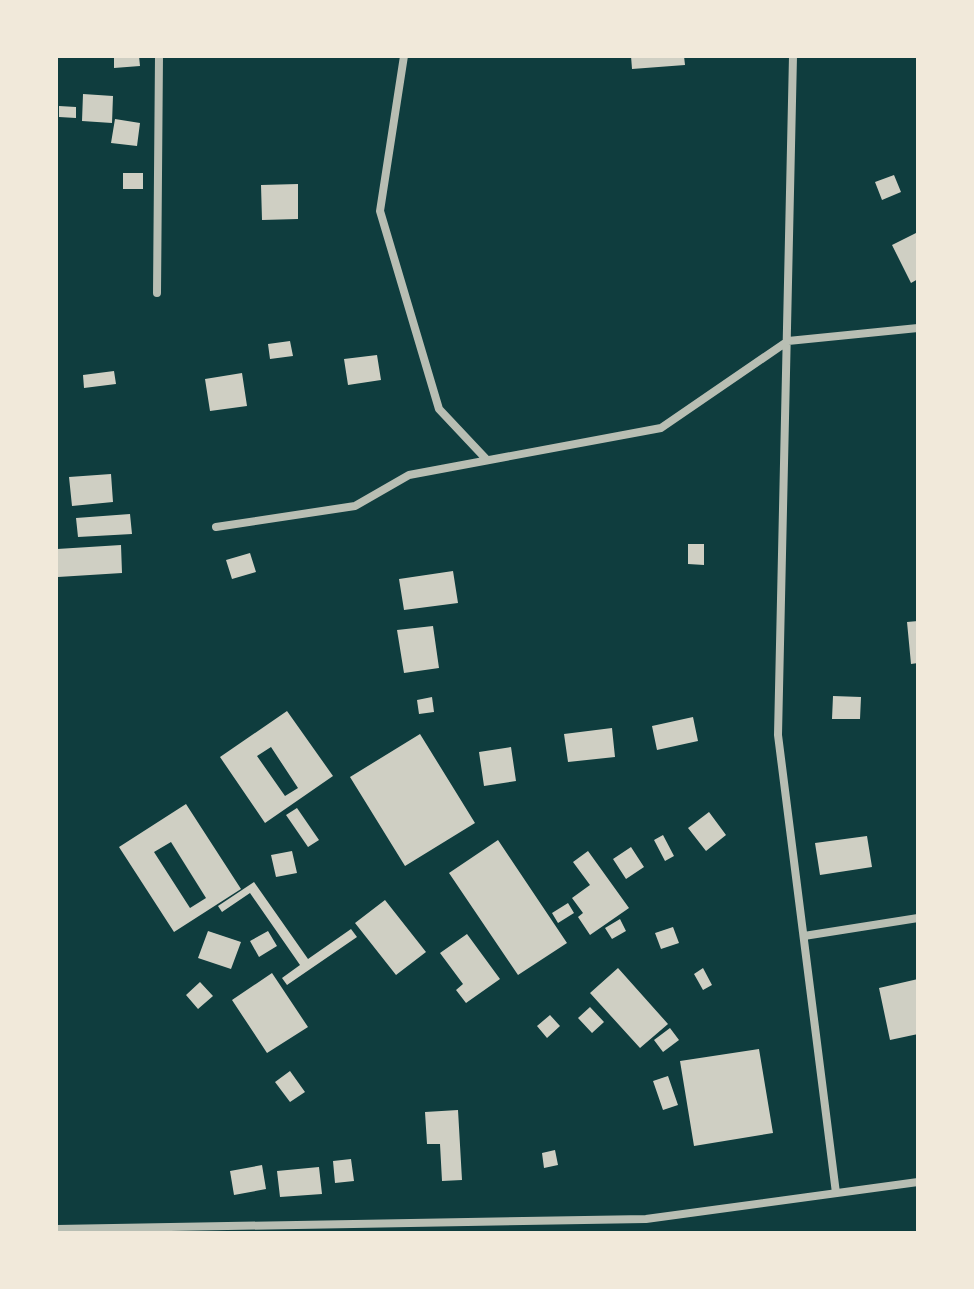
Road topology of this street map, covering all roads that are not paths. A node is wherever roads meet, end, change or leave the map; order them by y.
1 (159, 56) edge
2 (404, 56) edge
3 (793, 56) edge
4 (157, 293) dead end
5 (918, 328) edge
6 (788, 341) junction
7 (487, 460) junction
8 (216, 527) dead end
9 (918, 918) edge
10 (804, 936) junction
11 (918, 1182) edge
12 (836, 1193) junction
13 (56, 1229) edge

1 - 4 street
2 - 7 street
3 - 6 street
5 - 6 street
6 - 7 street
6 - 10 street
7 - 8 street
9 - 10 street
10 - 12 street
11 - 12 street
12 - 13 street

